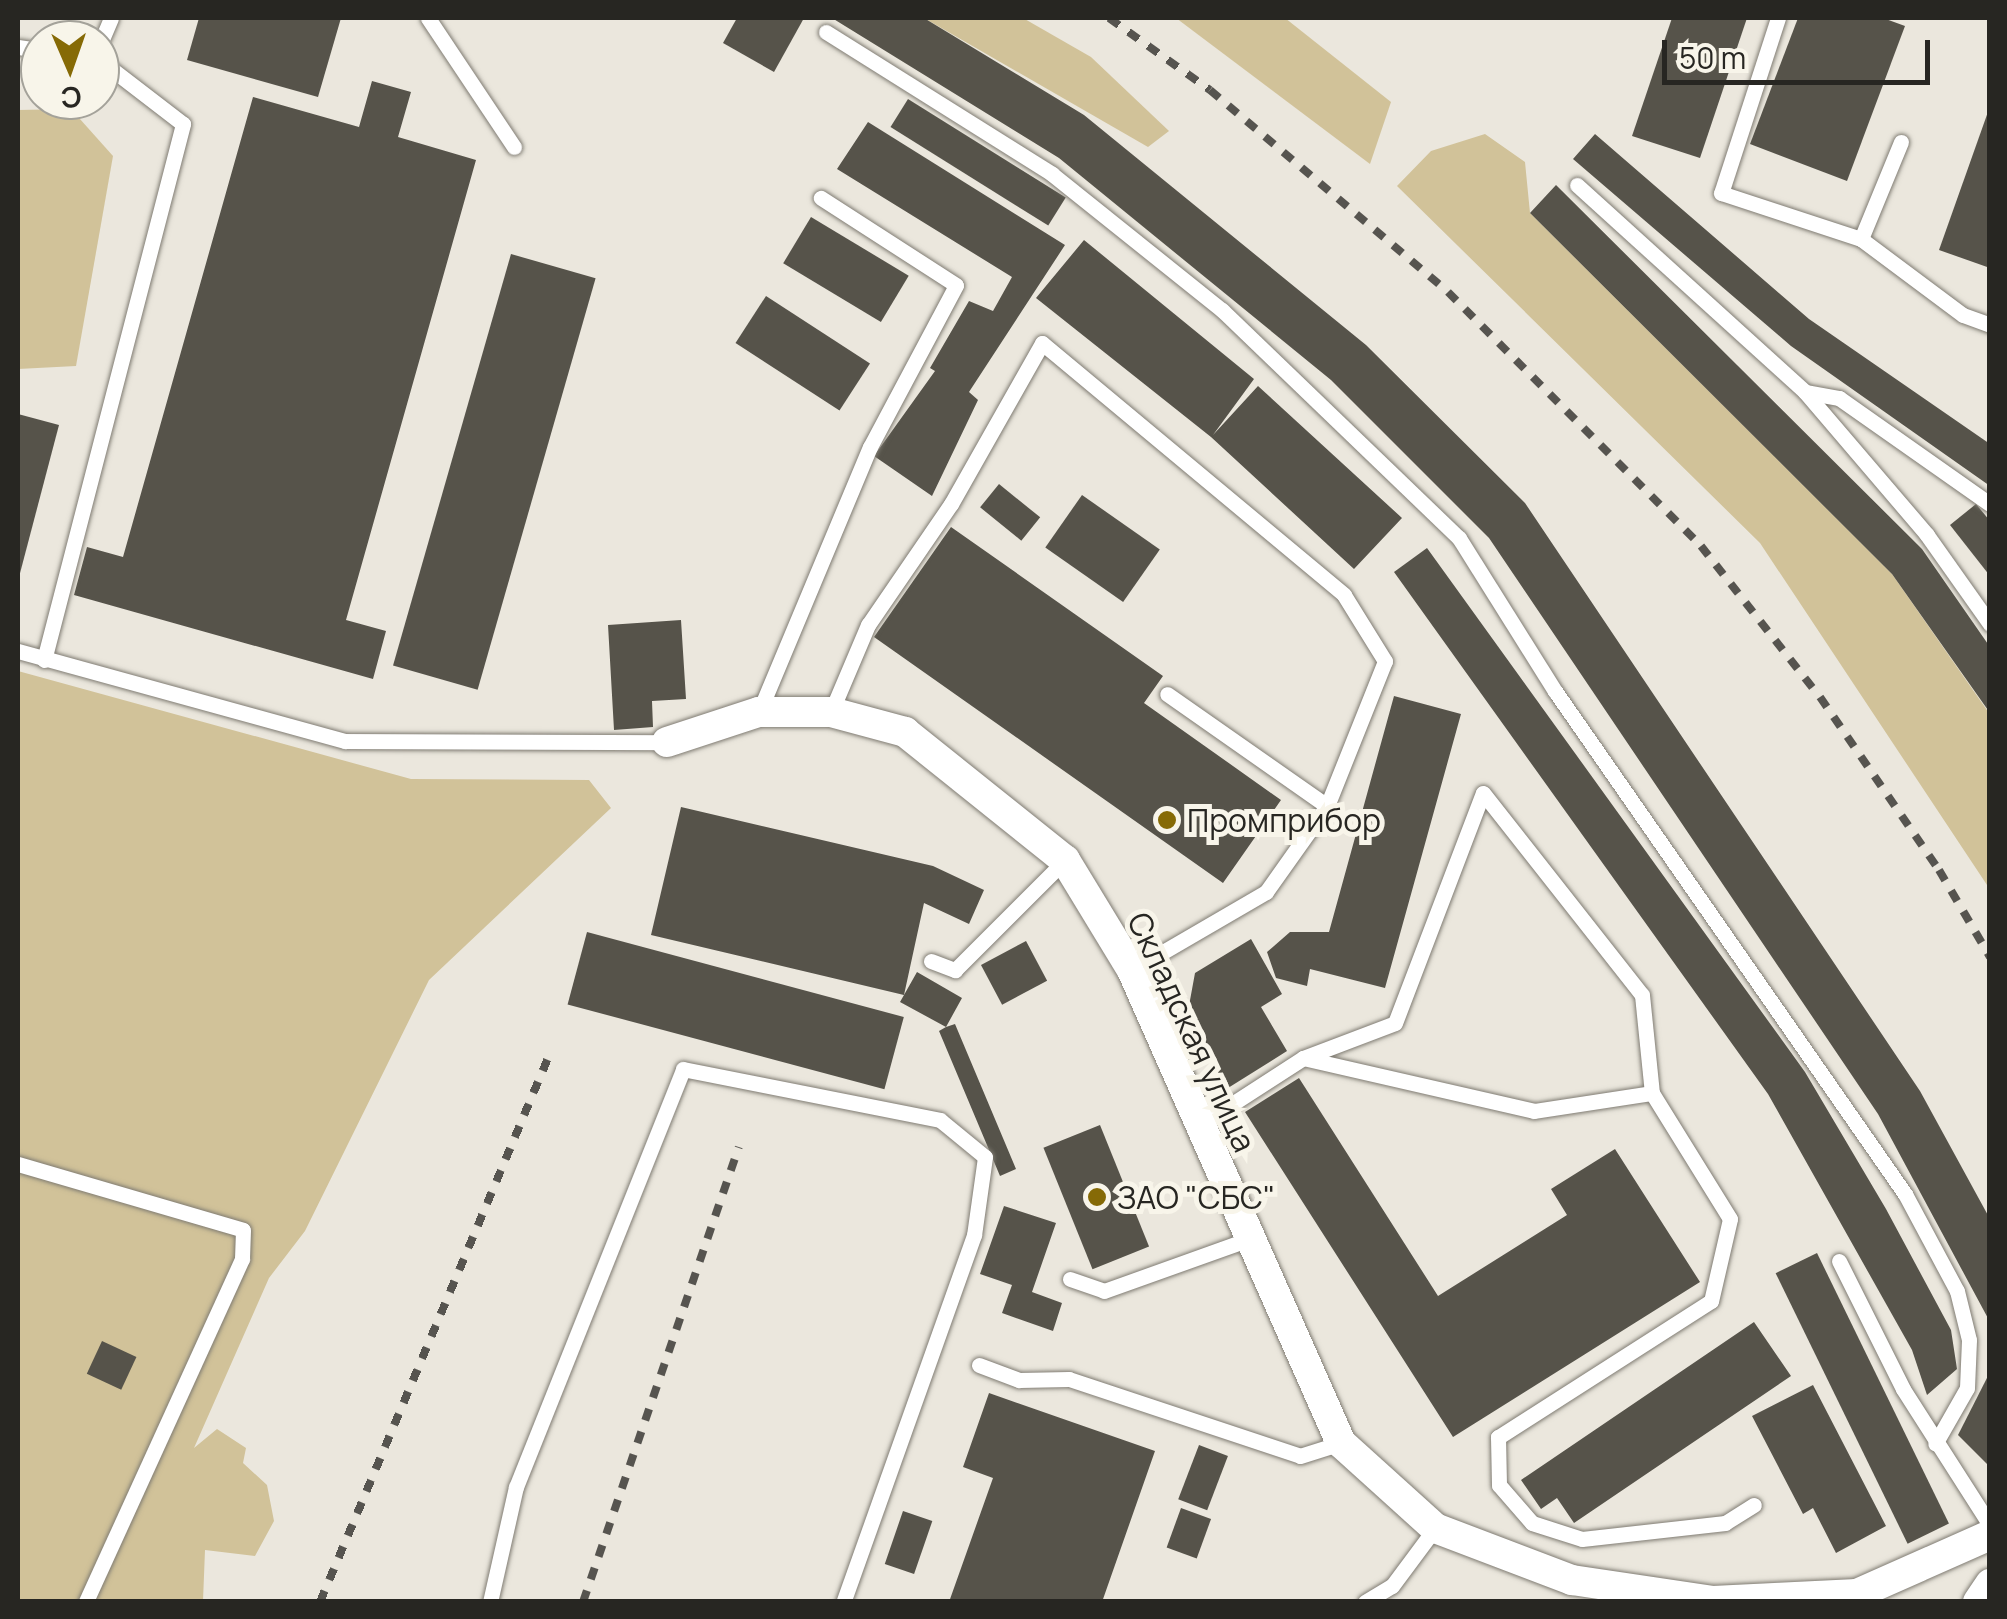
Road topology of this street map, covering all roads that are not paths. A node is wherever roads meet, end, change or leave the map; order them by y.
1 (428, 18) edge
2 (1778, 18) edge
3 (826, 32) dead end
4 (120, 75) edge
5 (1900, 142) dead end
6 (514, 147) dead end
7 (1577, 186) dead end
8 (822, 198) dead end
9 (1861, 239) junction
10 (1990, 326) edge
11 (1805, 392) junction
12 (1990, 504) edge
13 (1990, 624) edge
14 (18, 651) edge
15 (44, 660) junction
16 (1168, 694) dead end
17 (759, 712) junction
18 (832, 712) junction
19 (667, 742) joint
20 (1327, 806) junction
21 (1065, 860) junction
22 (932, 961) dead end
23 (1132, 970) junction
24 (1303, 1058) junction
25 (1652, 1093) junction
26 (1198, 1126) junction
27 (18, 1164) edge
28 (1249, 1239) junction
29 (1839, 1261) dead end
30 (1070, 1280) dead end
31 (979, 1365) dead end
32 (1342, 1443) junction
33 (1935, 1444) junction
34 (1754, 1505) dead end
35 (1990, 1525) edge
36 (1435, 1528) junction
37 (1990, 1535) edge
38 (1990, 1584) edge
39 (86, 1602) edge
40 (490, 1602) edge
41 (843, 1602) edge
42 (1365, 1602) edge
43 (1978, 1602) edge

1 - 6 lane
2 - 9 lane
3 - 33 lane
4 - 15 lane
5 - 9 lane
7 - 11 lane
8 - 17 lane
9 - 10 lane
11 - 12 lane
11 - 13 lane
14 - 15 lane
15 - 19 lane
16 - 20 lane
17 - 18 street, Складская улица
17 - 19 street, Складская улица
18 - 20 lane
18 - 21 street, Складская улица
20 - 23 lane
21 - 22 lane
21 - 23 street, Складская улица
23 - 26 street, Складская улица
24 - 25 lane
24 - 25 lane
24 - 26 lane
25 - 34 lane
26 - 28 street, Складская улица
27 - 39 lane
28 - 30 lane
28 - 32 street, Складская улица
29 - 33 lane
31 - 32 lane
32 - 36 street, Складская улица
33 - 35 lane
36 - 37 street, Складская улица
36 - 42 lane
38 - 43 street
40 - 41 lane

